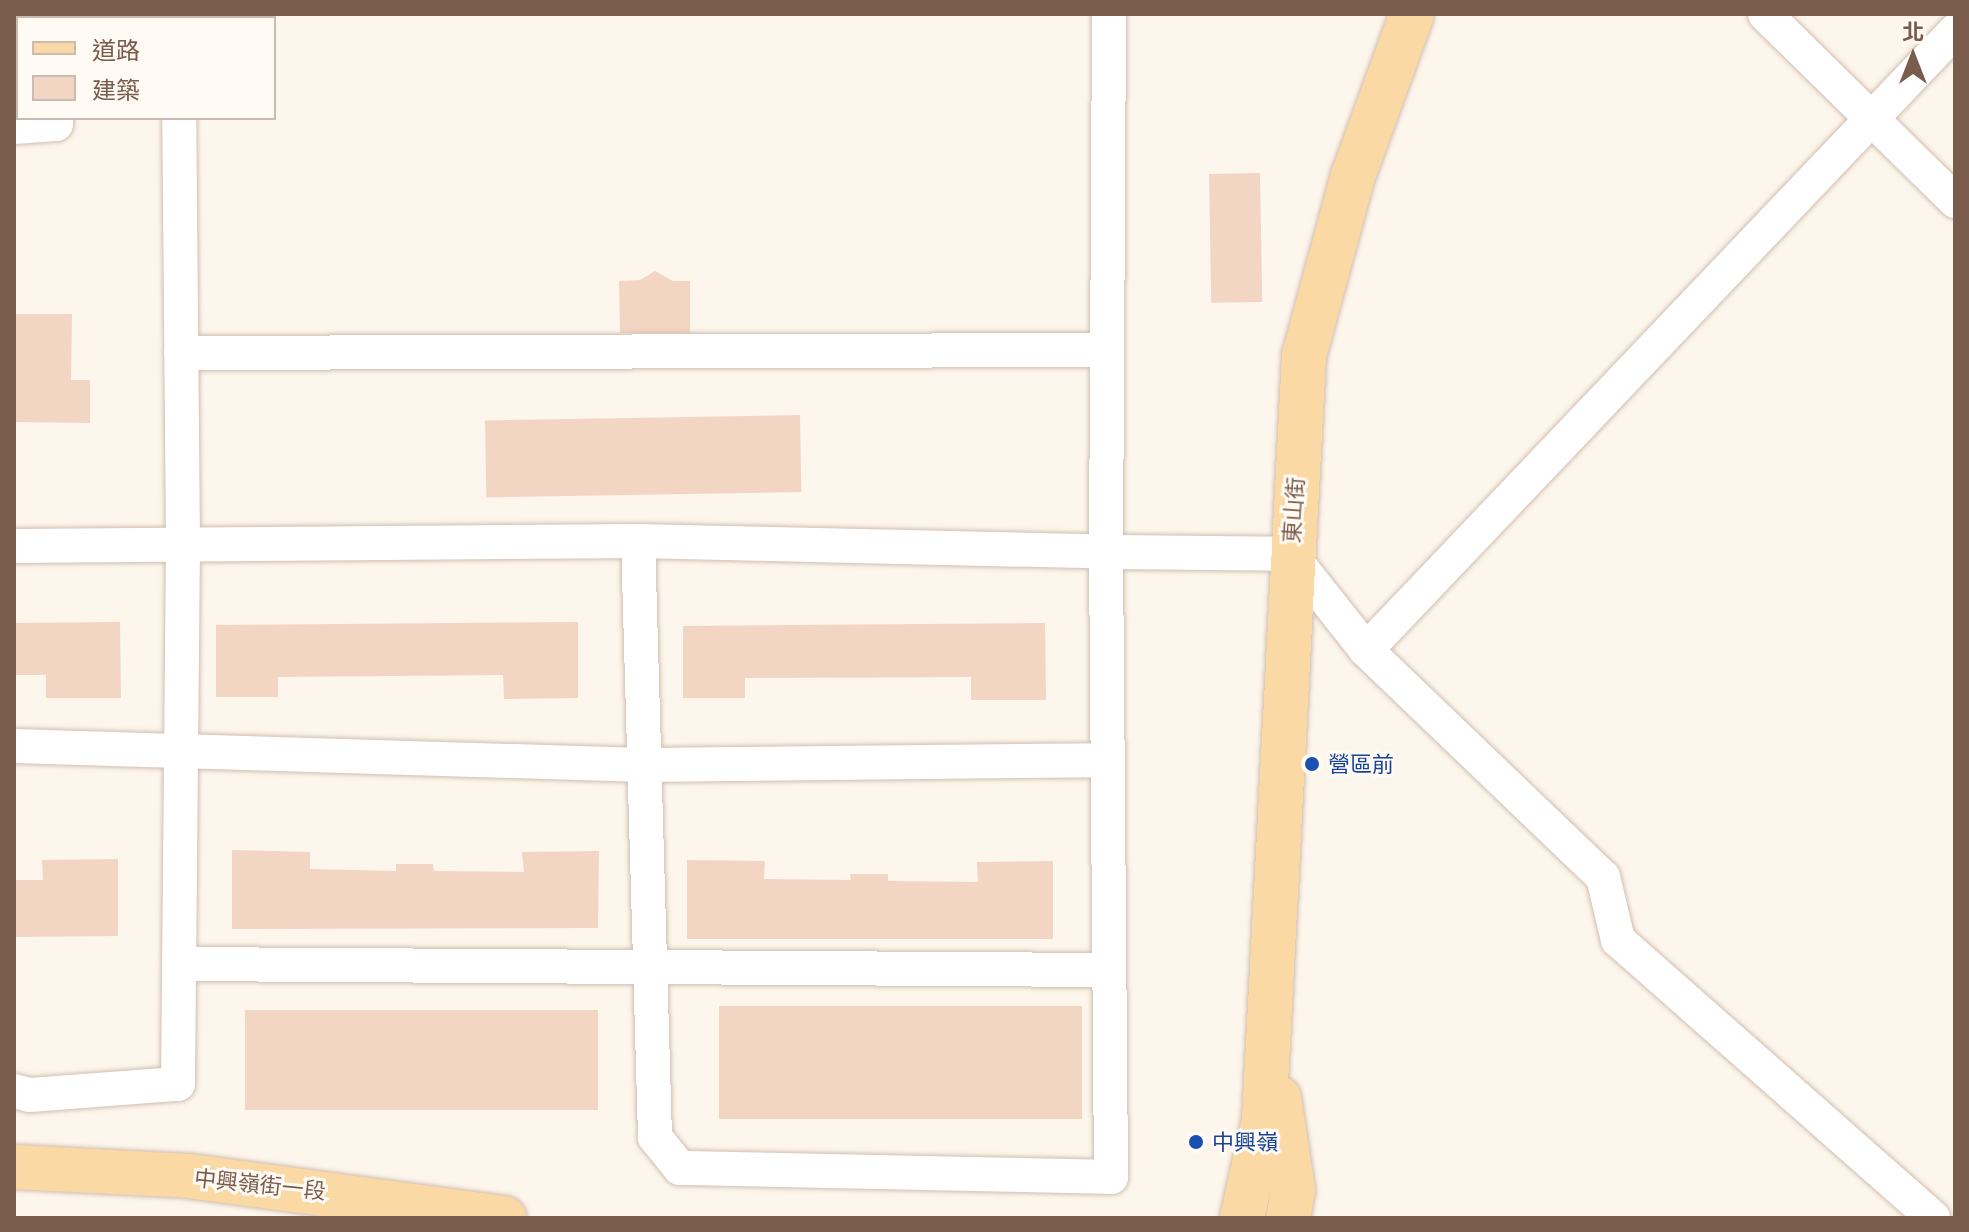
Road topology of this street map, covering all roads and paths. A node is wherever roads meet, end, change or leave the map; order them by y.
1 (1109, 14) edge
2 (1412, 14) edge
3 (1765, 14) edge
4 (1955, 31) edge
5 (56, 120) edge
6 (179, 120) edge
7 (1870, 121) junction
8 (14, 127) edge
9 (1955, 201) edge
10 (1107, 350) junction
11 (181, 353) junction
12 (638, 541) junction
13 (183, 544) junction
14 (14, 546) edge
15 (1106, 552) junction
16 (1290, 554) junction
17 (1366, 650) junction
18 (14, 746) edge
19 (181, 754) junction
20 (1108, 760) junction
21 (644, 765) junction
22 (179, 964) junction
23 (650, 967) junction
24 (1109, 970) junction
25 (1268, 1023) junction
26 (14, 1091) edge
27 (14, 1167) edge
28 (504, 1218) edge
29 (1242, 1218) edge
30 (1288, 1218) edge
31 (1933, 1218) edge

1 - 10 street
2 - 16 main road, 東山街
3 - 7 street
4 - 7 street
5 - 8 street
6 - 11 street
7 - 9 street
7 - 17 street
10 - 11 street
10 - 15 street
11 - 13 street
12 - 13 street
12 - 15 street
12 - 21 street
13 - 14 street
13 - 19 street
15 - 16 street
15 - 20 street
16 - 17 street
16 - 25 main road, 東山街
17 - 31 street
18 - 19 street
19 - 21 street
19 - 22 street
20 - 21 street
20 - 24 street
21 - 23 street
22 - 23 street
22 - 26 street
23 - 24 street
23 - 24 street
25 - 29 main road, 東山街
25 - 30 main road, 東山街
27 - 28 main road, 中興嶺街一段

